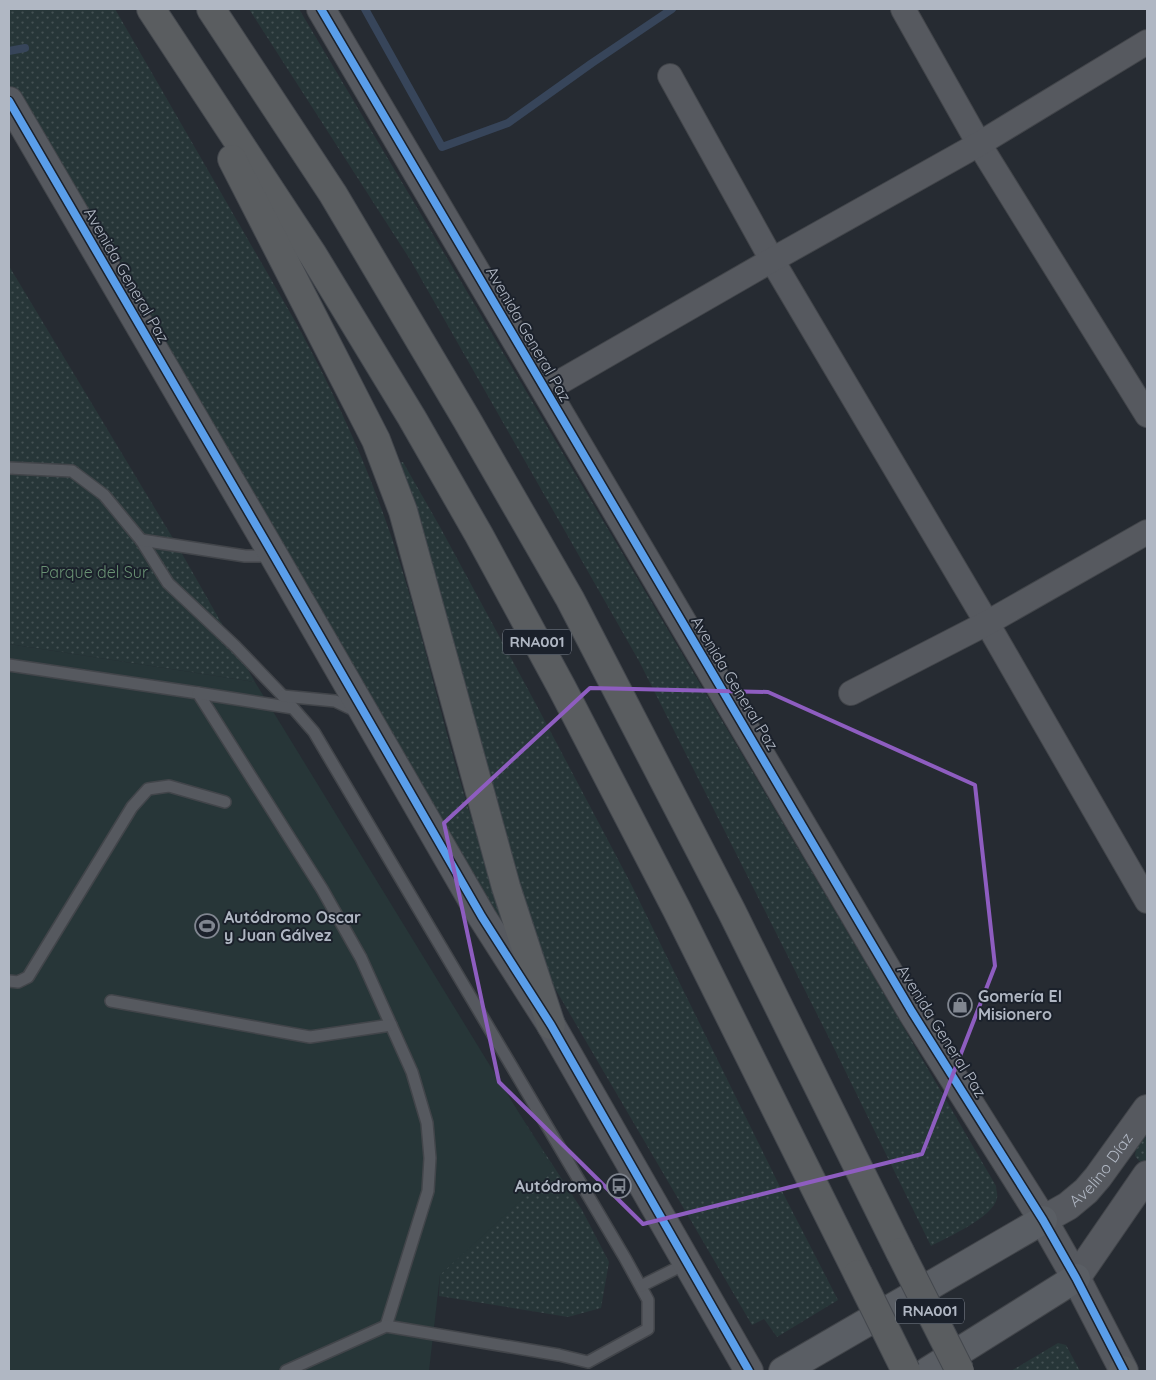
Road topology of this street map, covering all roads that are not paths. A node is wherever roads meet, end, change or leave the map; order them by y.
1 (151, 9) edge
2 (321, 9) edge
3 (903, 9) edge
4 (217, 18) edge
5 (170, 37) junction
6 (1147, 42) edge
7 (670, 76) dead end
8 (9, 100) edge
9 (979, 144) junction
10 (772, 260) junction
11 (546, 390) junction
12 (1147, 415) edge
13 (9, 468) edge
14 (1147, 532) edge
15 (141, 540) junction
16 (274, 556) junction
17 (986, 622) junction
18 (9, 665) edge
19 (198, 693) junction
20 (851, 693) dead end
21 (283, 696) junction
22 (293, 708) junction
23 (367, 716) junction
24 (225, 802) dead end
25 (1147, 901) edge
26 (9, 981) edge
27 (112, 1001) dead end
28 (551, 1025) junction
29 (391, 1026) junction
30 (1147, 1109) edge
31 (1147, 1175) edge
32 (1043, 1220) junction
33 (687, 1263) junction
34 (1076, 1278) junction
35 (641, 1286) junction
36 (386, 1326) junction
37 (590, 1366) edge
38 (286, 1371) edge
39 (749, 1371) edge
40 (783, 1371) edge
41 (906, 1371) edge
42 (928, 1371) edge
43 (960, 1371) edge
44 (1123, 1371) edge

1 - 5 highway, RNA001
2 - 11 street, Avenida General Paz
3 - 9 street
4 - 43 highway, RNA001, bridge
5 - 28 highway
5 - 41 highway, RNA001, bridge
6 - 9 street
7 - 10 street
8 - 16 street, Avenida General Paz
9 - 10 street
9 - 12 street
10 - 11 street
10 - 17 street
11 - 32 street, Avenida General Paz
13 - 15 lane
14 - 17 street
15 - 16 lane
15 - 21 lane
16 - 23 street, Avenida General Paz
17 - 20 street
17 - 25 street
18 - 19 lane
19 - 22 lane
19 - 29 lane
21 - 22 lane
21 - 23 lane
22 - 35 lane
23 - 28 street, Avenida General Paz
24 - 26 lane
27 - 29 lane
28 - 33 street, Avenida General Paz
29 - 36 lane
30 - 32 street, Avelino Díaz
31 - 34 street
32 - 34 street, Avenida General Paz
32 - 40 main road
33 - 35 lane
33 - 39 street, Avenida General Paz
34 - 42 main road
34 - 44 street, Avenida General Paz
35 - 37 lane
36 - 37 lane
36 - 38 lane

